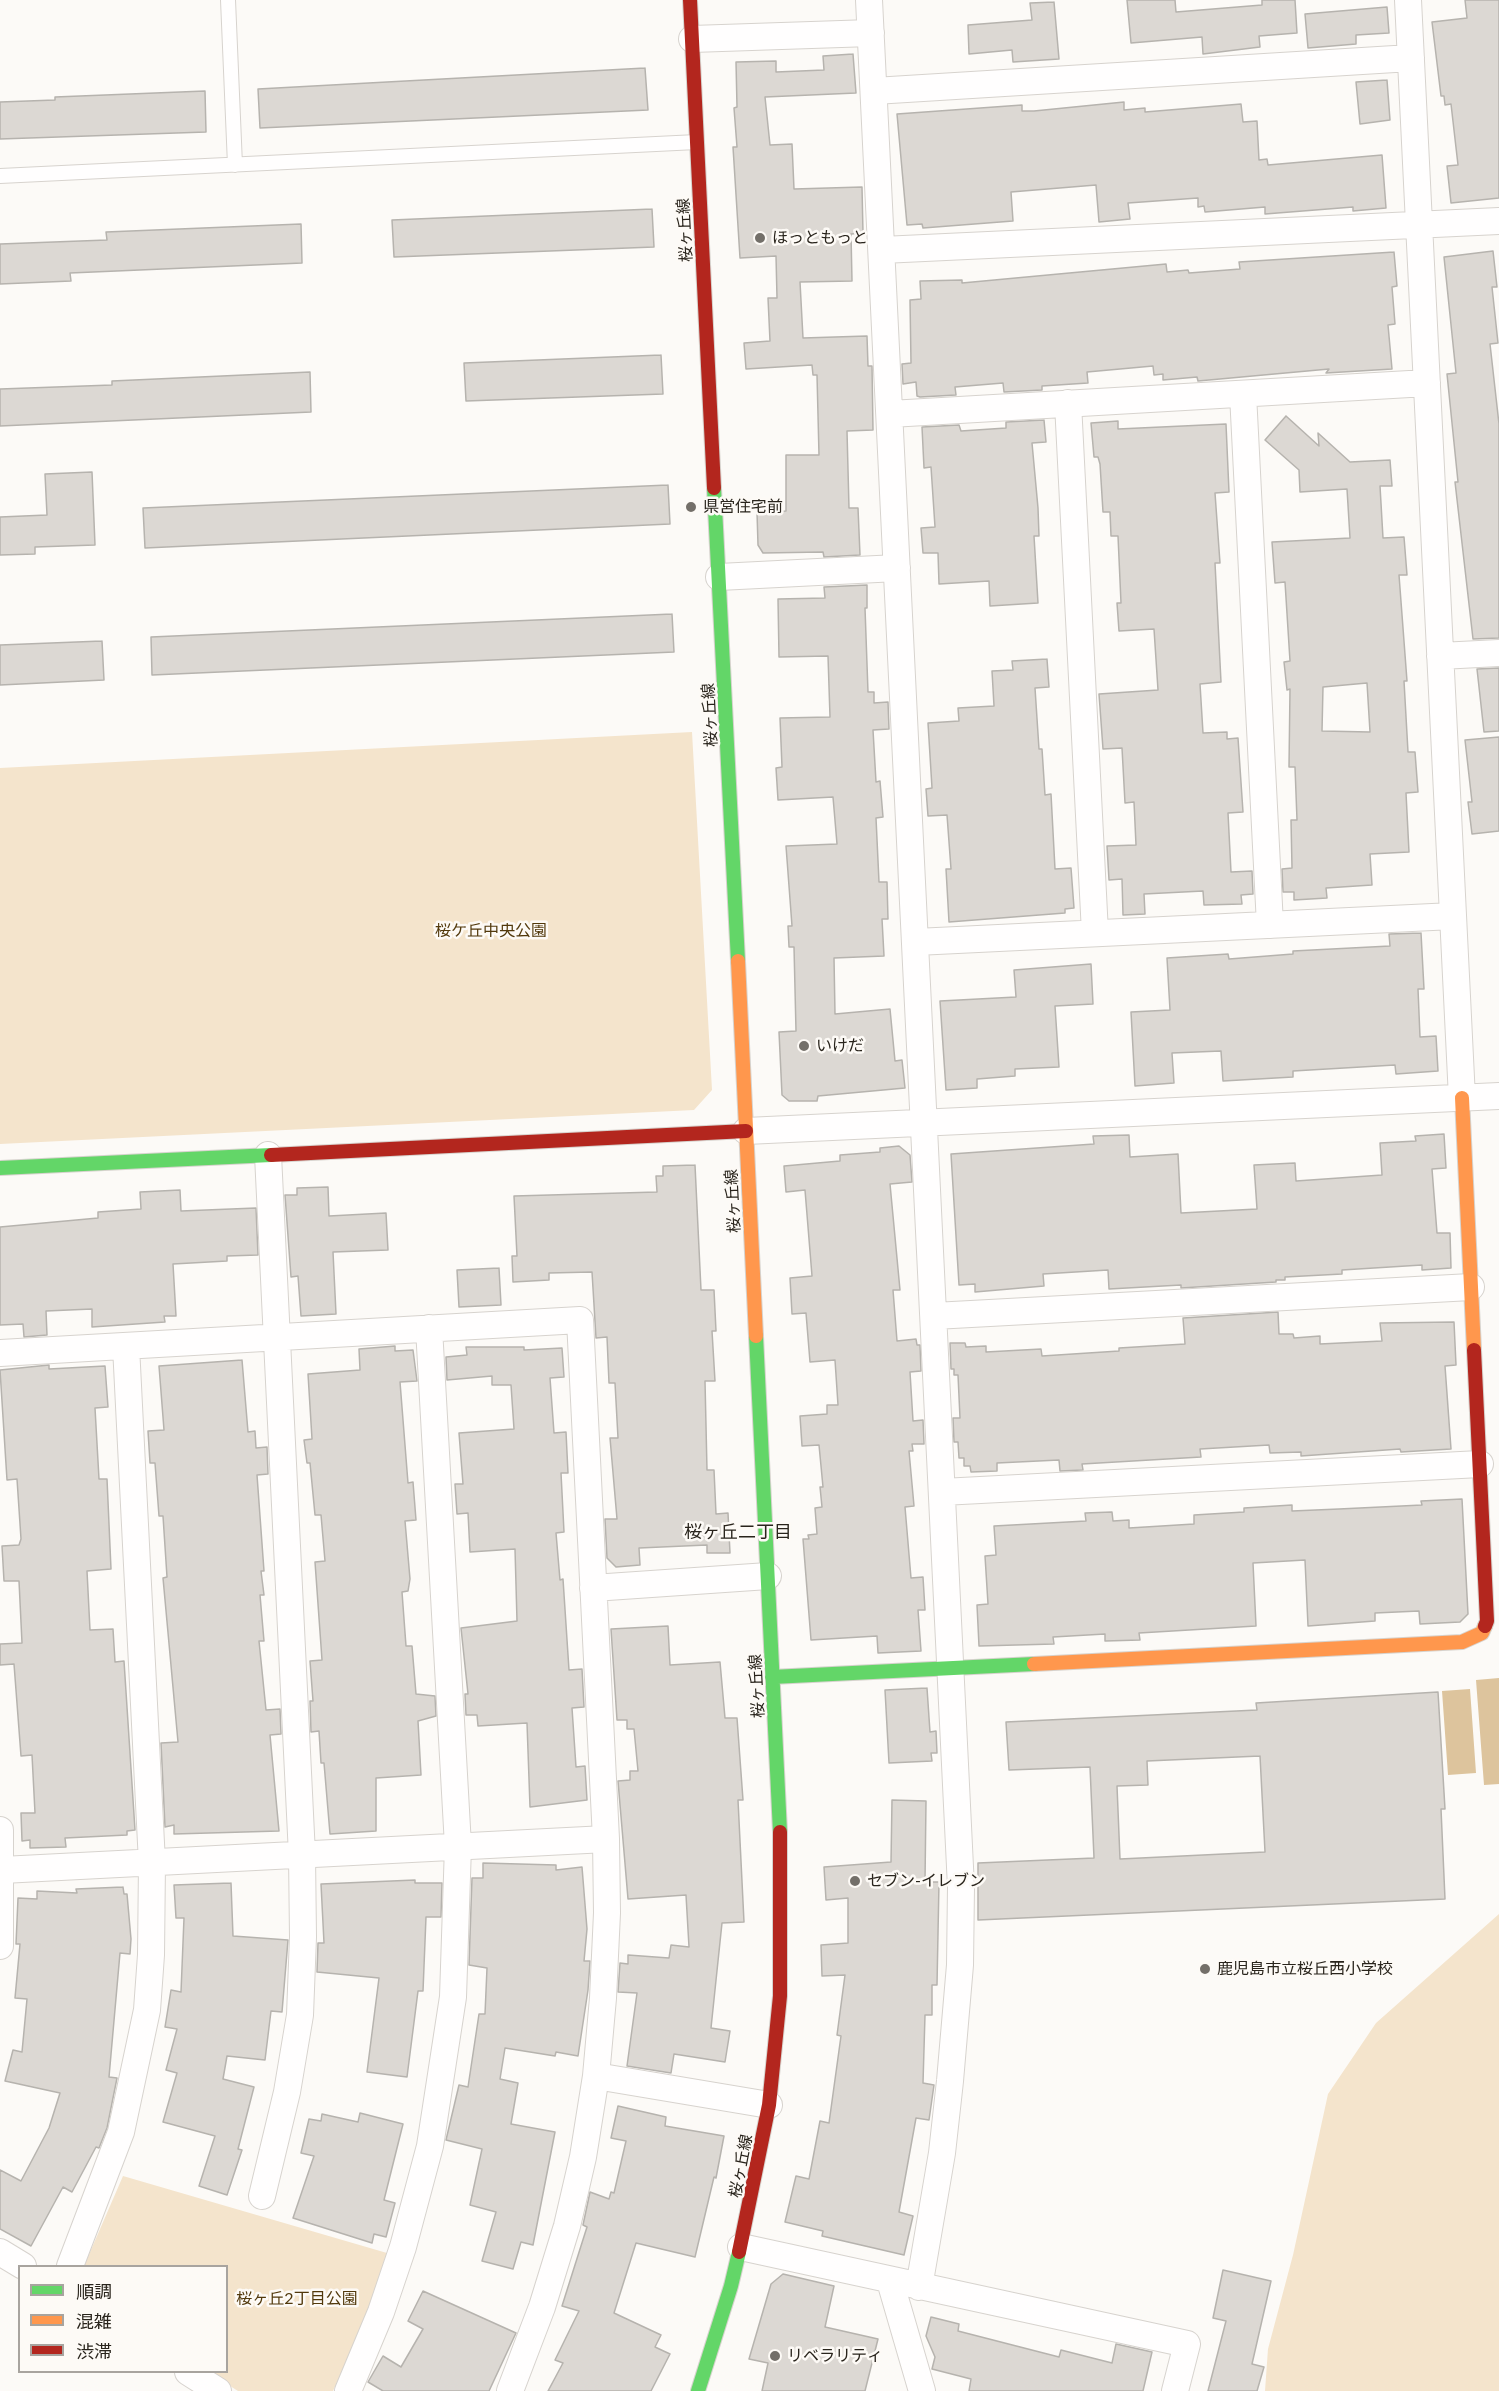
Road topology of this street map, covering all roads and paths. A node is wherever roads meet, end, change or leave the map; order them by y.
1 (228, 0) edge
2 (690, 0) edge
3 (870, 0) edge
4 (1408, 0) edge
5 (871, 33) junction
6 (692, 39) junction
7 (1411, 58) junction
8 (874, 91) junction
9 (697, 142) junction
10 (235, 165) junction
11 (0, 176) edge
12 (1499, 221) edge
13 (1419, 225) junction
14 (882, 250) junction
15 (1427, 383) junction
16 (1243, 394) junction
17 (1068, 403) junction
18 (890, 414) junction
19 (897, 568) junction
20 (719, 577) junction
21 (1499, 653) edge
22 (1440, 656) junction
23 (1453, 916) junction
24 (1270, 925) junction
25 (1095, 933) junction
26 (916, 942) junction
27 (1499, 1096) edge
28 (1462, 1098) junction
29 (924, 1123) junction
30 (746, 1131) junction
31 (268, 1155) junction
32 (0, 1168) edge
33 (1471, 1287) junction
34 (934, 1316) junction
35 (429, 1328) junction
36 (277, 1337) junction
37 (126, 1346) junction
38 (0, 1353) edge
39 (1480, 1464) junction
40 (942, 1492) junction
41 (768, 1576) junction
42 (593, 1588) junction
43 (951, 1666) junction
44 (772, 1677) junction
45 (0, 1830) edge
46 (606, 1839) junction
47 (458, 1846) junction
48 (302, 1855) junction
49 (152, 1863) junction
50 (2, 1870) junction
51 (0, 1946) edge
52 (596, 2076) junction
53 (769, 2105) junction
54 (262, 2196) dead end
55 (741, 2247) junction
56 (0, 2252) edge
57 (21, 2265) edge
58 (70, 2265) edge
59 (890, 2281) junction
60 (919, 2287) junction
61 (186, 2379) edge
62 (218, 2391) edge
63 (348, 2391) edge
64 (510, 2391) edge
65 (698, 2391) edge
66 (922, 2391) edge
67 (1175, 2391) edge

1 - 10 lane
2 - 6 street, 桜ヶ丘線
3 - 5 street
4 - 7 street
5 - 6 street
5 - 8 street
6 - 9 street, 桜ヶ丘線
7 - 8 street
7 - 13 street
8 - 14 street
9 - 10 lane
9 - 20 street, 桜ヶ丘線
10 - 11 lane
12 - 13 street
13 - 14 street
13 - 15 street
14 - 18 street
15 - 16 street
15 - 22 street
16 - 17 street
16 - 24 street
17 - 18 street
17 - 25 street
18 - 19 street
19 - 20 street
19 - 26 street
20 - 30 street, 桜ヶ丘線
21 - 22 street
22 - 23 street
23 - 24 street
23 - 28 street
24 - 25 street
25 - 26 street
26 - 29 street
27 - 28 street
28 - 29 street
28 - 33 street
29 - 30 street
29 - 34 street
30 - 31 street
30 - 41 street, 桜ヶ丘線
31 - 32 street
31 - 36 street
33 - 34 street
33 - 39 street
34 - 40 street
35 - 36 street
35 - 42 street
35 - 47 street
36 - 37 street
36 - 48 street
37 - 38 street
37 - 49 street
39 - 40 street
39 - 43 street
40 - 43 street
41 - 42 street
41 - 44 street, 桜ヶ丘線
42 - 46 street
43 - 44 street
43 - 60 street
44 - 53 street, 桜ヶ丘線
45 - 50 street
46 - 47 street
46 - 52 street
47 - 48 street
47 - 63 street
48 - 49 street
48 - 54 street
49 - 50 street
49 - 58 street
50 - 51 street
52 - 53 street
52 - 64 street
53 - 55 street, 桜ヶ丘線
55 - 59 street
55 - 65 street, 桜ヶ丘線
56 - 57 street
59 - 60 street
59 - 66 street
60 - 67 street
61 - 62 street

